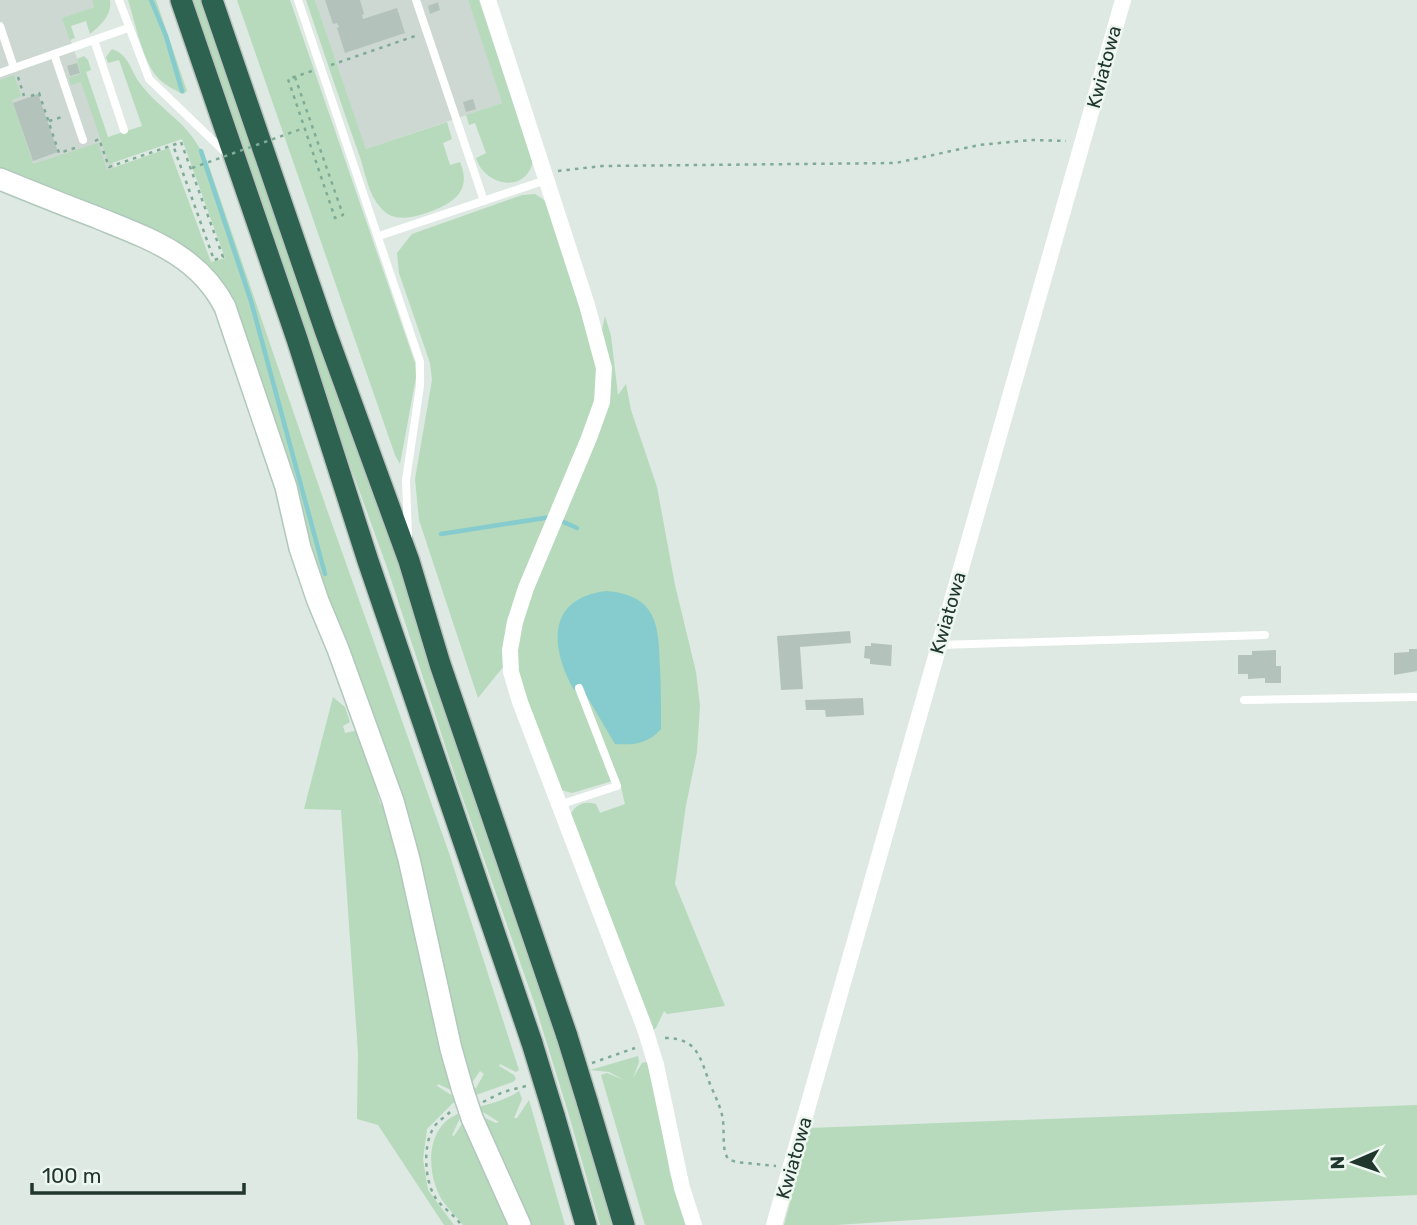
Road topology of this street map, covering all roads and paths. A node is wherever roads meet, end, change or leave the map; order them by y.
1 (119, 0) edge
2 (181, 0) edge
3 (212, 0) edge
4 (298, 0) edge
5 (416, 0) edge
6 (488, 0) edge
7 (1123, 0) edge
8 (0, 26) edge
9 (128, 27) junction
10 (428, 32) junction
11 (94, 40) junction
12 (54, 54) junction
13 (14, 68) junction
14 (321, 68) junction
15 (0, 73) edge
16 (27, 74) dead end
17 (295, 77) junction
18 (24, 96) dead end
19 (31, 96) dead end
20 (48, 122) junction
21 (69, 126) dead end
22 (304, 128) junction
23 (124, 130) dead end
24 (1084, 141) junction
25 (85, 142) joint
26 (173, 145) junction
27 (76, 147) dead end
28 (237, 164) junction
29 (192, 168) junction
30 (545, 176) junction
31 (0, 179) edge
32 (484, 201) junction
33 (379, 236) junction
34 (409, 561) junction
35 (1265, 635) dead end
36 (939, 645) junction
37 (579, 688) dead end
38 (1417, 697) edge
39 (1244, 701) dead end
40 (559, 805) junction
41 (649, 1036) junction
42 (641, 1046) dead end
43 (591, 1063) dead end
44 (529, 1085) dead end
45 (469, 1105) junction
46 (792, 1168) junction
47 (461, 1225) edge
48 (520, 1225) edge
49 (586, 1225) edge
50 (624, 1225) edge
51 (694, 1225) edge
52 (774, 1225) edge

1 - 9 lane
2 - 28 highway
3 - 34 highway
4 - 14 lane
5 - 10 lane
6 - 30 street
7 - 24 street, Kwiatowa
8 - 13 lane
9 - 11 lane
9 - 28 lane
10 - 14 path
10 - 32 lane
11 - 12 lane
11 - 23 lane
12 - 13 lane
12 - 25 lane
13 - 15 lane
14 - 17 path
14 - 33 lane
16 - 18 path
17 - 22 path
17 - 22 path
19 - 20 path
20 - 21 path
20 - 27 path
22 - 29 path, bridge
24 - 30 path
24 - 36 street, Kwiatowa
25 - 26 path
26 - 29 path
26 - 29 path
28 - 49 highway, bridge
30 - 32 lane
30 - 40 street
31 - 45 street
32 - 33 lane
33 - 34 lane
34 - 50 highway, bridge
35 - 36 lane
36 - 46 street, Kwiatowa
37 - 40 lane
38 - 39 lane
40 - 41 street
41 - 46 path
41 - 51 street, bridge
42 - 43 path
44 - 45 path
45 - 47 path
45 - 48 street
46 - 52 street, Kwiatowa

